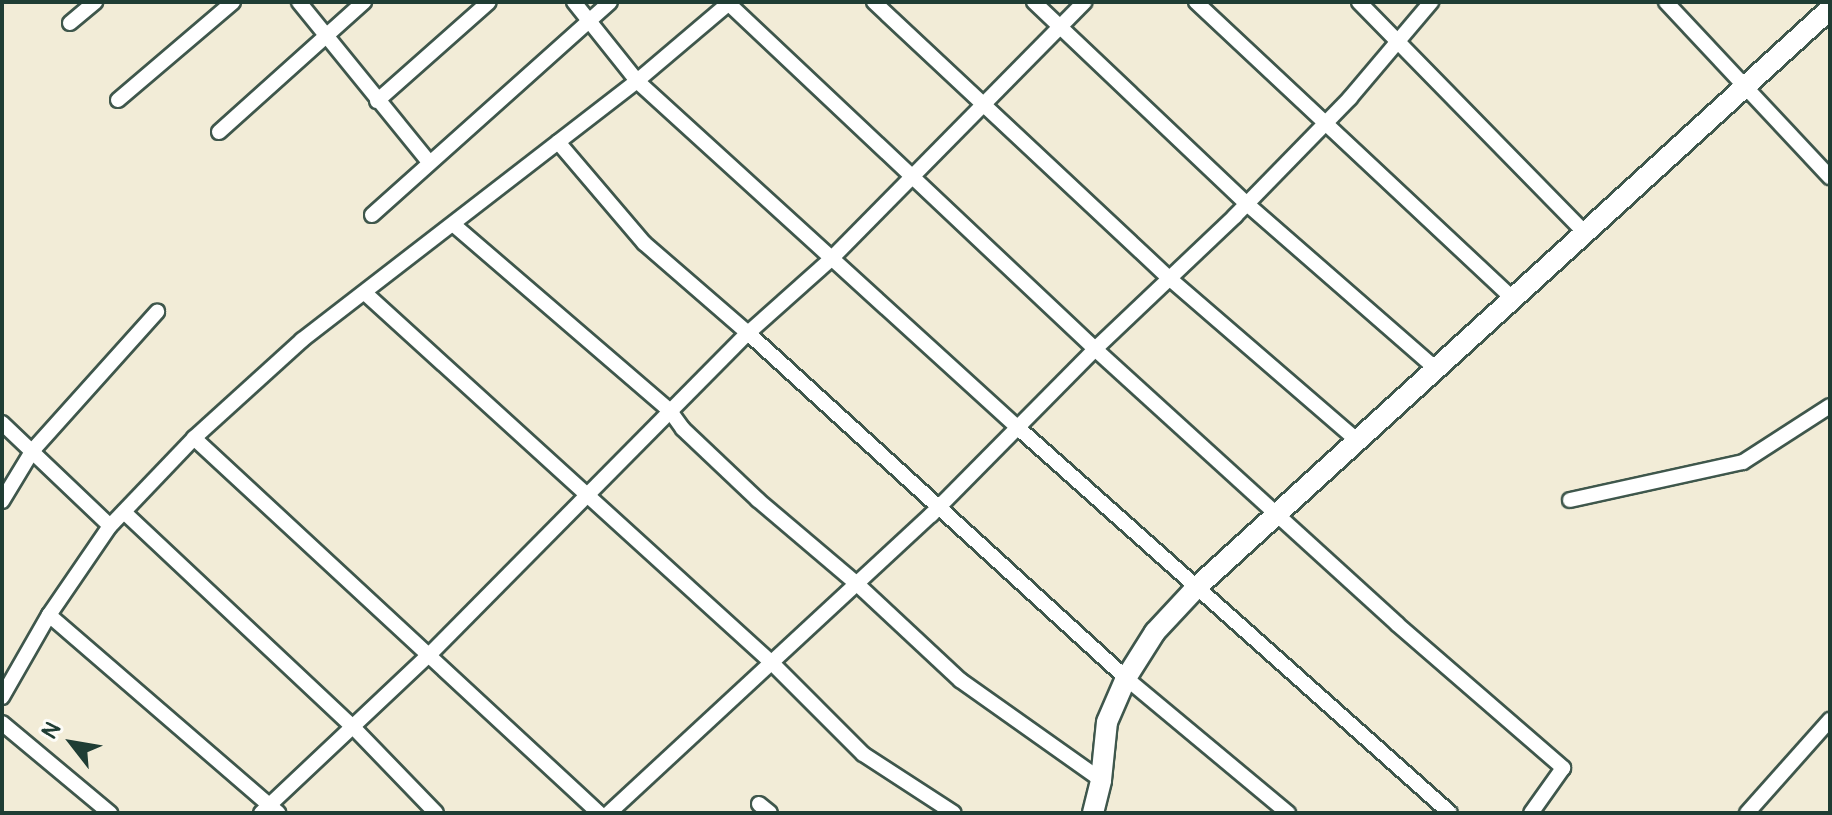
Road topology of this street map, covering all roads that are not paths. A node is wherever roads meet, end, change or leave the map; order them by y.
1 (95, 2) edge
2 (233, 2) edge
3 (299, 2) edge
4 (364, 2) edge
5 (489, 2) edge
6 (574, 2) edge
7 (610, 2) edge
8 (874, 2) edge
9 (1034, 2) edge
10 (1084, 2) edge
11 (1196, 2) edge
12 (1359, 2) edge
13 (1431, 2) edge
14 (1666, 2) edge
15 (729, 3) edge
16 (1825, 10) edge
17 (587, 20) junction
18 (70, 23) dead end
19 (1059, 28) junction
20 (326, 34) junction
21 (637, 81) junction
22 (118, 100) dead end
23 (377, 101) junction
24 (982, 104) junction
25 (1325, 125) junction
26 (219, 132) dead end
27 (558, 142) junction
28 (429, 162) junction
29 (909, 176) junction
30 (1830, 177) edge
31 (1247, 204) junction
32 (372, 215) dead end
33 (454, 225) junction
34 (1585, 233) junction
35 (831, 259) junction
36 (1169, 278) junction
37 (365, 293) junction
38 (1513, 299) junction
39 (157, 312) dead end
40 (748, 333) junction
41 (1095, 349) junction
42 (1436, 369) junction
43 (1830, 406) edge
44 (670, 411) junction
45 (2, 423) edge
46 (1016, 426) junction
47 (194, 438) junction
48 (1358, 441) junction
49 (33, 450) junction
50 (586, 494) junction
51 (1570, 500) dead end
52 (2, 501) edge
53 (937, 508) junction
54 (124, 512) junction
55 (1279, 513) junction
56 (110, 526) junction
57 (857, 584) junction
58 (1197, 587) junction
59 (49, 615) junction
60 (430, 654) junction
61 (773, 664) junction
62 (1126, 678) junction
63 (2, 697) edge
64 (1830, 720) edge
65 (2, 723) edge
66 (354, 728) junction
67 (1101, 780) junction
68 (270, 810) edge
69 (110, 813) edge
70 (436, 813) edge
71 (599, 813) edge
72 (609, 813) edge
73 (954, 813) edge
74 (1093, 813) edge
75 (1288, 813) edge
76 (1450, 813) edge
77 (1531, 813) edge
78 (1747, 813) edge

1 - 18 street
2 - 22 street
3 - 20 street
4 - 20 street
5 - 23 street
6 - 17 street
7 - 17 street
8 - 24 street
9 - 19 street
10 - 19 street
11 - 25 street
12 - 34 street
13 - 25 street
14 - 30 street
15 - 21 street
15 - 29 street
16 - 34 main road
17 - 21 street
17 - 28 street
19 - 24 street
19 - 31 street
20 - 23 street
20 - 26 street
21 - 27 street
21 - 35 street
23 - 28 street
24 - 29 street
24 - 36 street
25 - 31 street
25 - 38 street
27 - 33 street
27 - 40 street
28 - 32 street
29 - 35 street
29 - 41 street
31 - 36 street
31 - 42 street
33 - 37 street
33 - 44 street
34 - 38 main road
35 - 40 street
35 - 46 street
36 - 41 street
36 - 48 street
37 - 47 street
37 - 50 street
38 - 42 main road
39 - 49 street
40 - 44 street
40 - 53 street
41 - 46 street
41 - 55 street
42 - 48 main road
43 - 51 street
44 - 50 street
44 - 57 street
45 - 49 street
46 - 53 street
46 - 58 street
47 - 54 street
47 - 60 street
48 - 55 main road
49 - 52 street
49 - 56 street
50 - 60 street
50 - 61 street
53 - 57 street
53 - 62 street
54 - 56 street
54 - 66 street
55 - 58 main road
55 - 77 street
56 - 59 street
57 - 61 street
57 - 67 street
58 - 62 main road
58 - 76 street
59 - 63 street
59 - 68 street
60 - 66 street
60 - 71 street
61 - 72 street
61 - 73 street
62 - 67 main road
62 - 75 street
64 - 78 street
65 - 69 street
66 - 68 street
66 - 70 street
67 - 74 main road

